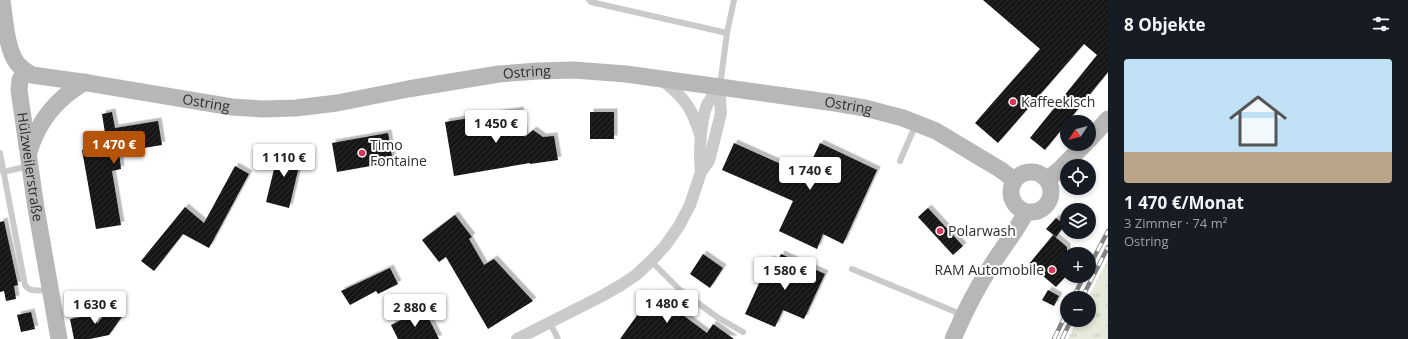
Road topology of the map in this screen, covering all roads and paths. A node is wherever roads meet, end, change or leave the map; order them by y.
1 (2, 0) edge
2 (589, 0) edge
3 (734, 0) edge
4 (727, 33) junction
5 (4, 42) edge
6 (25, 71) junction
7 (661, 79) junction
8 (85, 82) junction
9 (719, 87) junction
10 (1108, 119) edge
11 (916, 123) junction
12 (1096, 132) edge
13 (701, 140) junction
14 (1079, 151) edge
15 (0, 153) edge
16 (29, 161) junction
17 (900, 161) dead end
18 (3, 172) junction
19 (701, 172) junction
20 (1014, 180) junction
21 (1047, 180) junction
22 (1026, 212) junction
23 (651, 261) junction
24 (852, 269) dead end
25 (50, 290) junction
26 (963, 315) junction
27 (550, 323) junction
28 (743, 332) dead end
29 (59, 339) edge
30 (518, 339) edge
31 (558, 339) edge
32 (952, 339) edge

1 - 5 street
2 - 4 lane
3 - 4 lane
4 - 9 lane
5 - 6 street
6 - 8 street, Ostring
6 - 16 street, Hülzweilerstraße
7 - 8 street, Ostring
7 - 9 street, Ostring
7 - 13 street
8 - 16 street
9 - 11 street, Ostring
9 - 13 street
9 - 19 street
10 - 12 street
11 - 17 lane
11 - 20 street, Ostring
13 - 19 street
14 - 21 street
15 - 18 lane
16 - 18 lane
16 - 25 street, Hülzweilerstraße
18 - 25 lane
19 - 23 street
20 - 21 street
20 - 22 street
21 - 22 street
22 - 26 street
23 - 27 street
23 - 28 lane
24 - 26 lane
25 - 29 street, Hülzweilerstraße
26 - 32 street
27 - 30 street
27 - 31 lane

